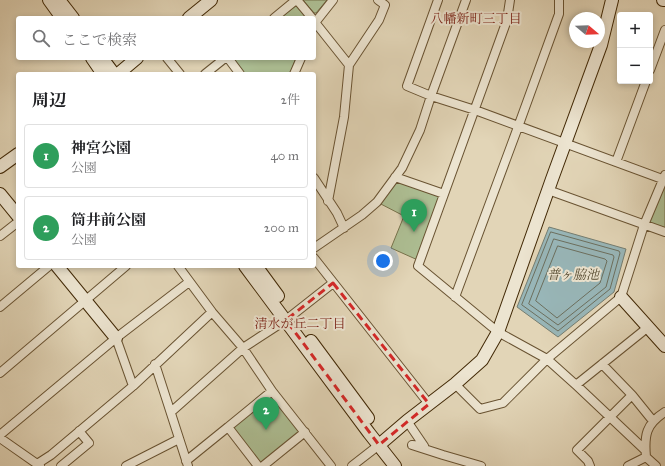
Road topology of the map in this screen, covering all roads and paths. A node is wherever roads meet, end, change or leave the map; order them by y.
1 (49, 0) edge
2 (59, 0) edge
3 (211, 0) edge
4 (297, 0) edge
5 (333, 0) edge
6 (378, 0) edge
7 (438, 0) edge
8 (466, 0) edge
9 (510, 0) edge
10 (559, 0) edge
11 (612, 0) edge
12 (61, 16) edge
13 (71, 16) edge
14 (191, 16) edge
15 (277, 16) edge
16 (310, 16) edge
17 (316, 19) edge
18 (316, 23) edge
19 (665, 30) edge
20 (93, 60) edge
21 (104, 60) edge
22 (135, 60) edge
23 (169, 60) edge
24 (222, 60) edge
25 (230, 60) edge
26 (300, 60) edge
27 (653, 62) edge
28 (350, 65) junction
29 (102, 72) edge
30 (112, 72) edge
31 (120, 72) edge
32 (178, 72) edge
33 (208, 72) edge
34 (238, 72) edge
35 (295, 72) edge
36 (645, 84) edge
37 (431, 96) junction
38 (475, 110) junction
39 (518, 127) junction
40 (565, 144) junction
41 (16, 156) edge
42 (616, 162) junction
43 (0, 168) edge
44 (395, 177) junction
45 (664, 178) edge
46 (316, 181) edge
47 (548, 190) junction
48 (0, 194) edge
49 (444, 194) junction
50 (328, 201) junction
51 (16, 214) edge
52 (16, 224) edge
53 (644, 225) junction
54 (344, 228) junction
55 (665, 232) edge
56 (0, 236) edge
57 (316, 247) edge
58 (316, 261) edge
59 (47, 268) edge
60 (59, 268) edge
61 (124, 268) edge
62 (179, 268) edge
63 (247, 268) edge
64 (257, 268) edge
65 (189, 282) junction
66 (333, 283) junction
67 (455, 297) junction
68 (621, 297) junction
69 (85, 301) junction
70 (1, 306) edge
71 (212, 312) junction
72 (289, 317) junction
73 (647, 328) junction
74 (498, 332) junction
75 (116, 338) junction
76 (665, 346) edge
77 (243, 348) junction
78 (547, 359) junction
79 (155, 364) junction
80 (602, 364) junction
81 (0, 373) edge
82 (574, 383) junction
83 (455, 384) junction
84 (133, 386) junction
85 (272, 390) junction
86 (632, 395) junction
87 (429, 404) junction
88 (171, 412) junction
89 (665, 412) edge
90 (610, 417) junction
91 (408, 421) junction
92 (653, 421) junction
93 (228, 428) junction
94 (79, 431) junction
95 (305, 432) junction
96 (0, 436) edge
97 (179, 440) junction
98 (382, 442) junction
99 (646, 453) junction
100 (51, 455) junction
101 (140, 463) edge
102 (187, 464) edge
103 (38, 465) edge
104 (61, 466) edge
105 (126, 466) edge
106 (258, 466) edge
107 (263, 466) edge
108 (331, 466) edge
109 (352, 466) edge
110 (395, 466) edge
111 (404, 466) edge
112 (481, 466) edge
113 (590, 466) edge
114 (628, 466) edge
115 (656, 466) edge

1 - 12 street
2 - 13 street
3 - 14 street
4 - 15 street
4 - 16 street
5 - 17 street
6 - 28 street
7 - 37 street
8 - 37 street
9 - 38 street
10 - 39 street
11 - 40 street
18 - 28 street
19 - 27 street
20 - 29 street
21 - 30 street
22 - 31 street
23 - 32 street
24 - 33 street
25 - 34 street
26 - 35 street
28 - 50 street
36 - 42 street
37 - 38 street
37 - 44 street
38 - 39 street
38 - 49 street
39 - 40 street
39 - 67 street
40 - 42 street
40 - 47 street
41 - 43 street
42 - 45 street
44 - 49 street
44 - 54 street
45 - 53 street
46 - 50 street
47 - 53 street
47 - 74 street
48 - 51 street
49 - 67 street
50 - 54 street
52 - 56 street
53 - 55 street
53 - 68 street
54 - 57 street
58 - 66 street
59 - 70 street
60 - 69 street
61 - 69 street
62 - 65 street
63 - 72 street
64 - 72 street
65 - 71 street
65 - 75 street
66 - 72 street
66 - 87 street
67 - 74 street
68 - 73 street
68 - 78 street
69 - 75 street
69 - 81 street
71 - 77 street
71 - 79 street
72 - 77 street
72 - 98 street
73 - 76 street
73 - 80 street
74 - 78 street
74 - 83 street
75 - 84 street
75 - 96 street
77 - 85 street
77 - 88 street
78 - 82 street
78 - 83 street
79 - 84 street
79 - 88 street
80 - 82 street
80 - 86 street
82 - 90 street
83 - 87 street
84 - 94 street
85 - 93 street
85 - 95 street
86 - 90 street
86 - 92 street
87 - 91 street
88 - 97 street
89 - 92 street
90 - 99 street
90 - 113 street
91 - 98 street
91 - 112 street
92 - 99 street
93 - 102 street
93 - 106 street
94 - 100 street
94 - 104 street
95 - 107 street
95 - 108 street
96 - 103 street
97 - 101 street
97 - 102 street
98 - 109 street
98 - 110 street
98 - 111 street
99 - 114 street
99 - 115 street
100 - 103 street
100 - 104 street
101 - 105 street

